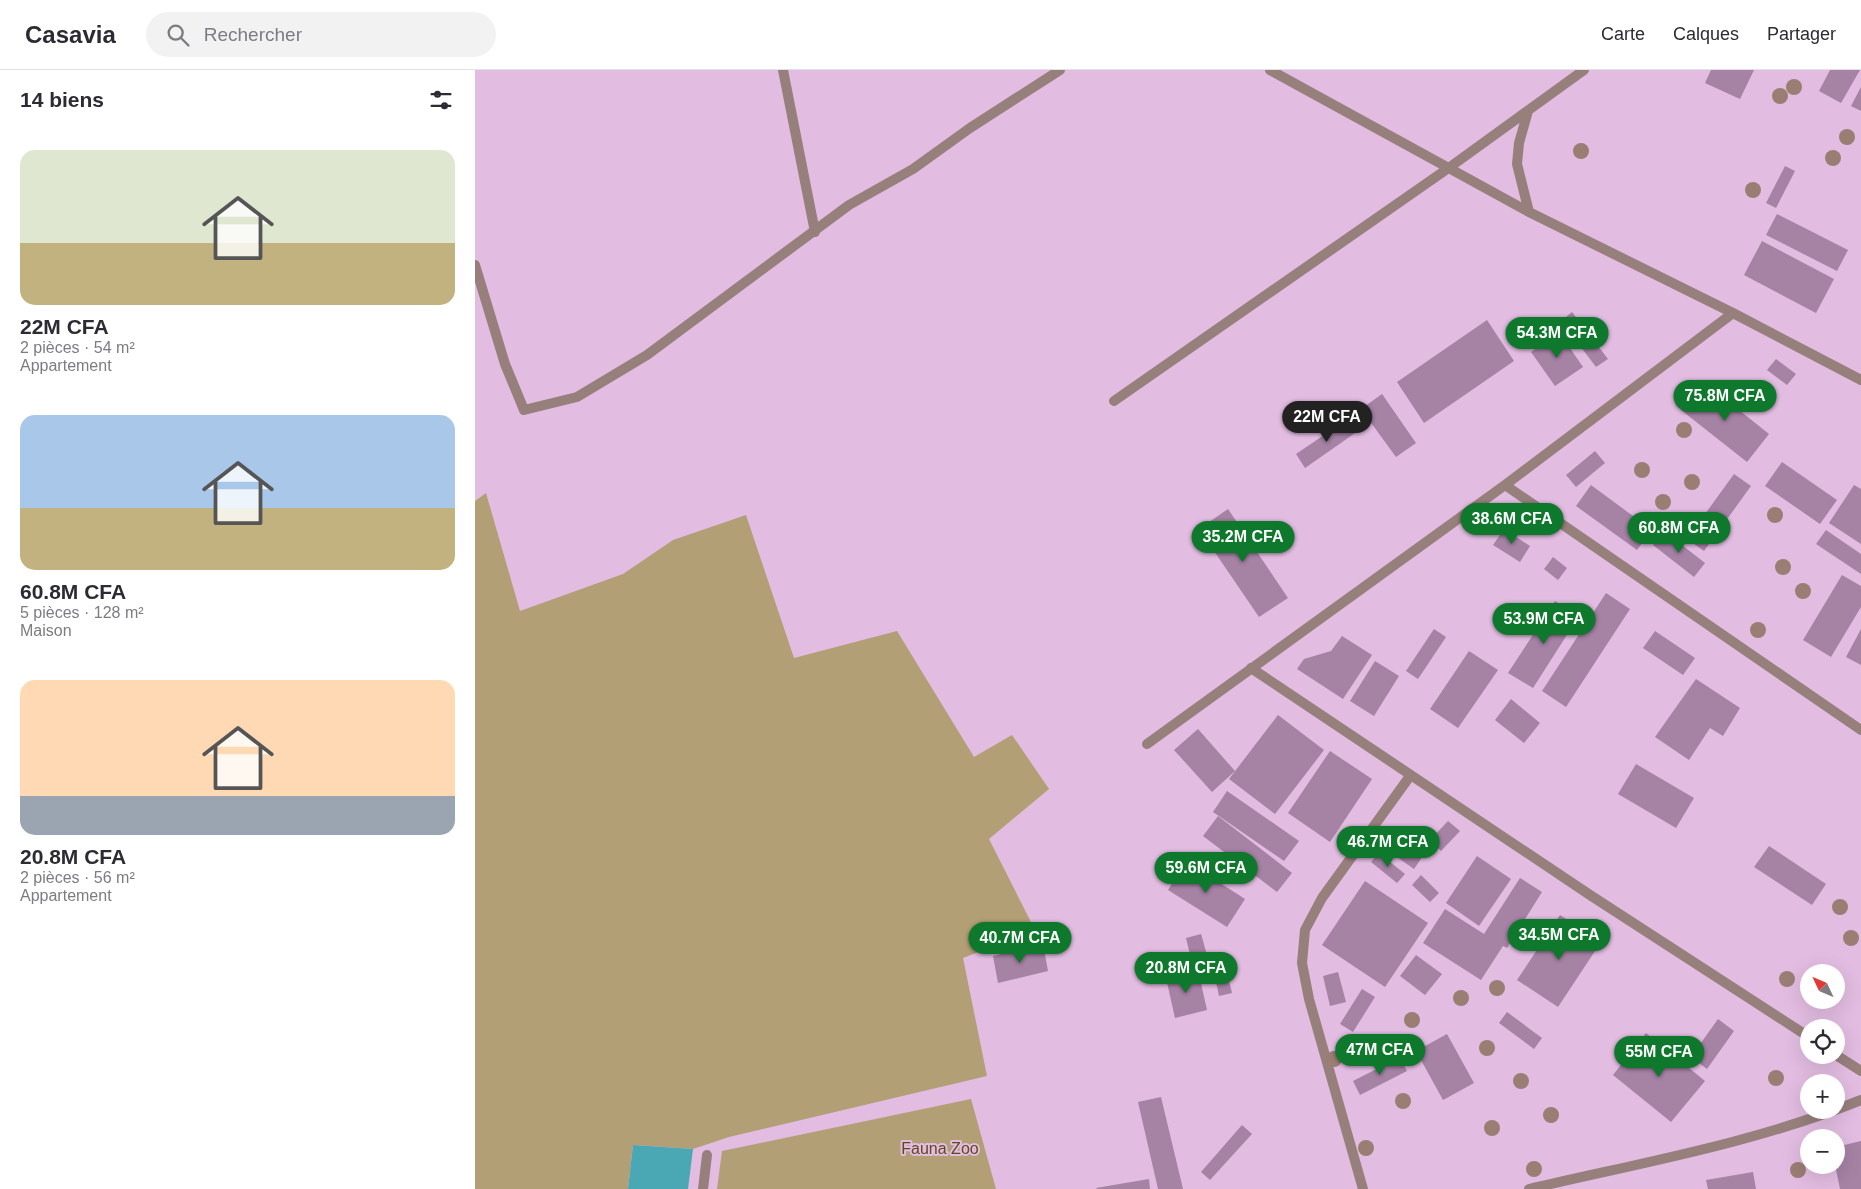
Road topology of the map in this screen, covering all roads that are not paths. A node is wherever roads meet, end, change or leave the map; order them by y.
1 (783, 70) edge
2 (1060, 70) edge
3 (1270, 70) edge
4 (1584, 70) edge
5 (1528, 111) junction
6 (1450, 167) junction
7 (1529, 212) junction
8 (815, 232) junction
9 (475, 265) edge
10 (1733, 313) junction
11 (1861, 380) edge
12 (1114, 401) dead end
13 (1505, 486) junction
14 (1251, 668) junction
15 (1861, 730) edge
16 (1147, 744) dead end
17 (1410, 776) junction
18 (1800, 1032) edge
19 (1845, 1061) edge
20 (1861, 1072) edge
21 (1861, 1100) edge
22 (707, 1155) dead end
23 (703, 1189) edge
24 (1363, 1189) edge
25 (1529, 1189) edge

1 - 8 street
2 - 8 street
3 - 6 street
4 - 5 street
5 - 6 street
5 - 7 street
6 - 7 street
6 - 12 street
7 - 10 street
8 - 9 street
10 - 11 street
10 - 13 street
13 - 14 street
13 - 15 street
14 - 16 street
14 - 17 street
17 - 18 street
17 - 24 street
19 - 20 street
21 - 25 street
22 - 23 street

